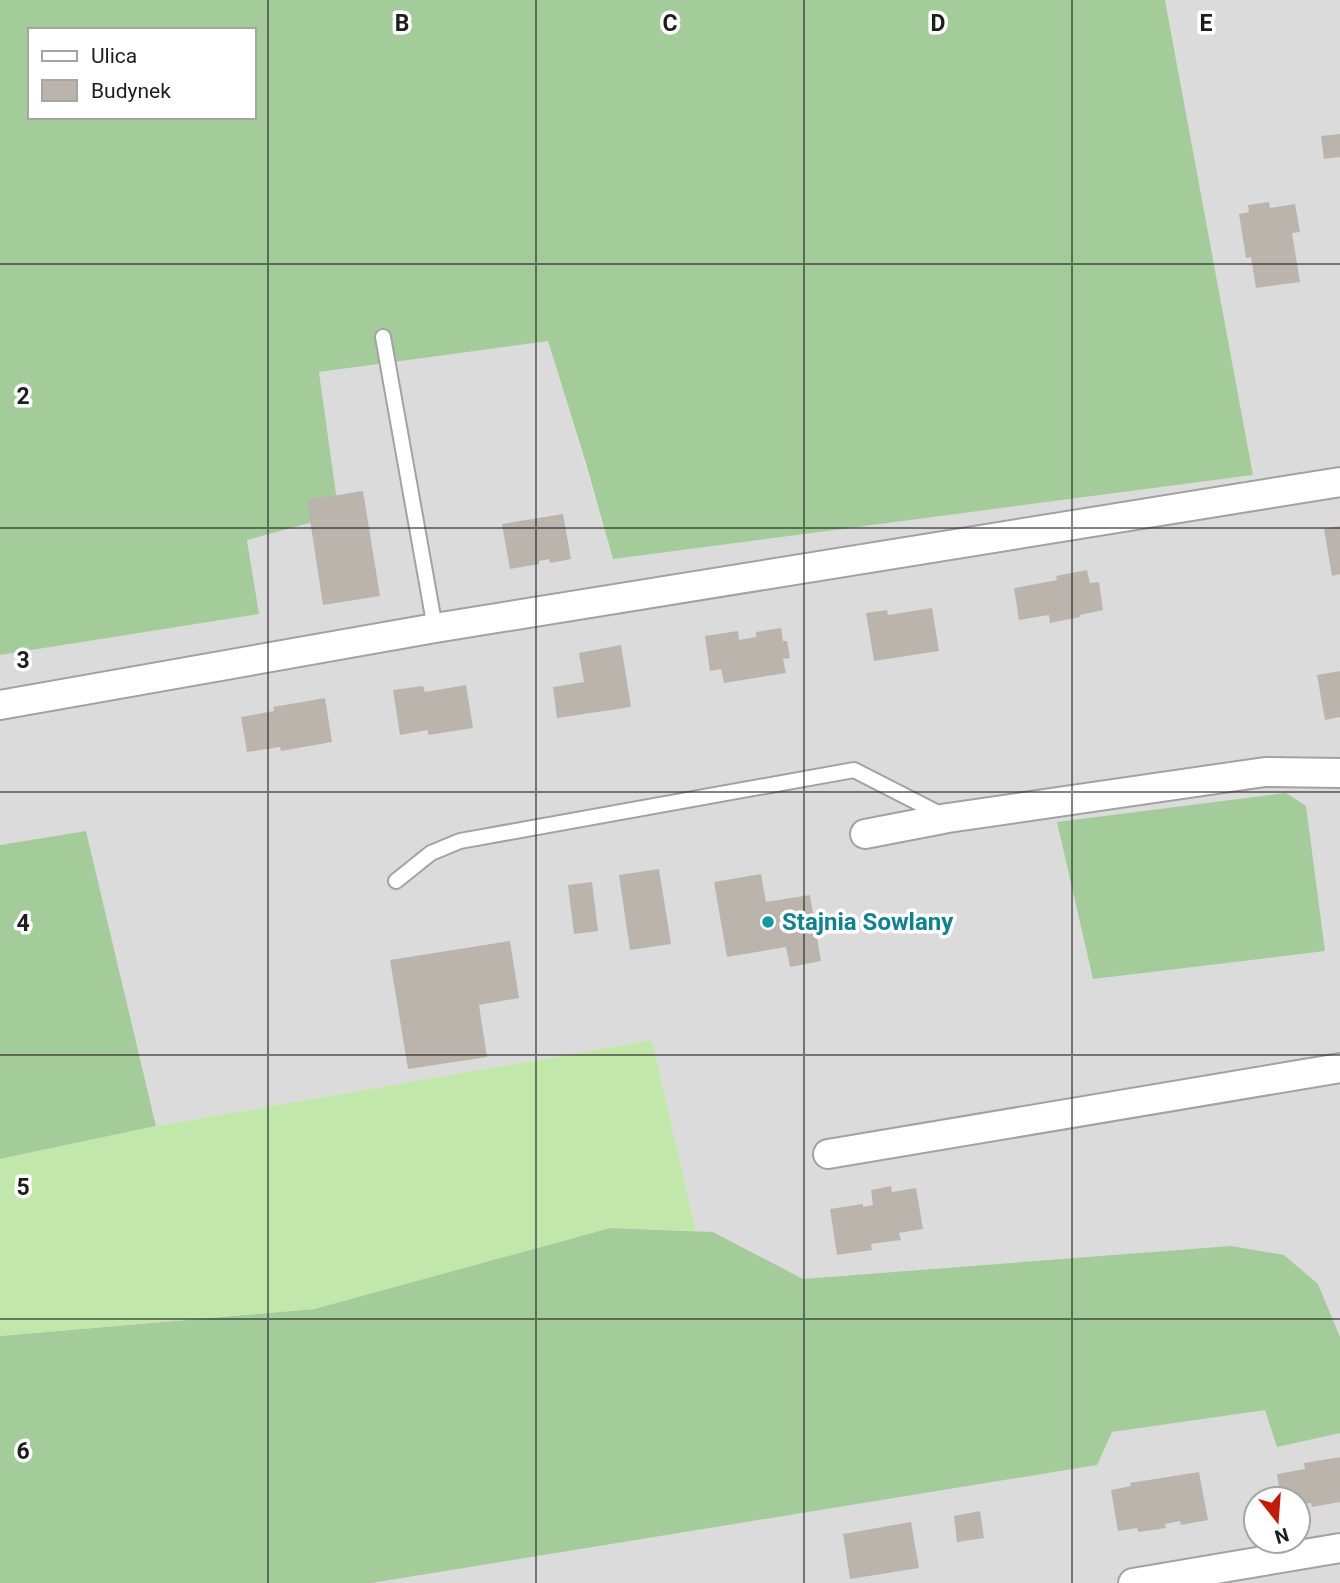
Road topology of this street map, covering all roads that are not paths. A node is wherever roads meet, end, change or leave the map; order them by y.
1 (383, 337) dead end
2 (1340, 482) edge
3 (435, 628) junction
4 (0, 705) edge
5 (1340, 773) edge
6 (948, 818) junction
7 (865, 834) dead end
8 (396, 881) dead end
9 (1340, 1068) edge
10 (828, 1154) dead end
11 (1340, 1548) edge
12 (1133, 1583) edge

1 - 3 lane
2 - 3 street
3 - 4 street
5 - 6 street
6 - 7 street
6 - 8 lane
9 - 10 street
11 - 12 street

